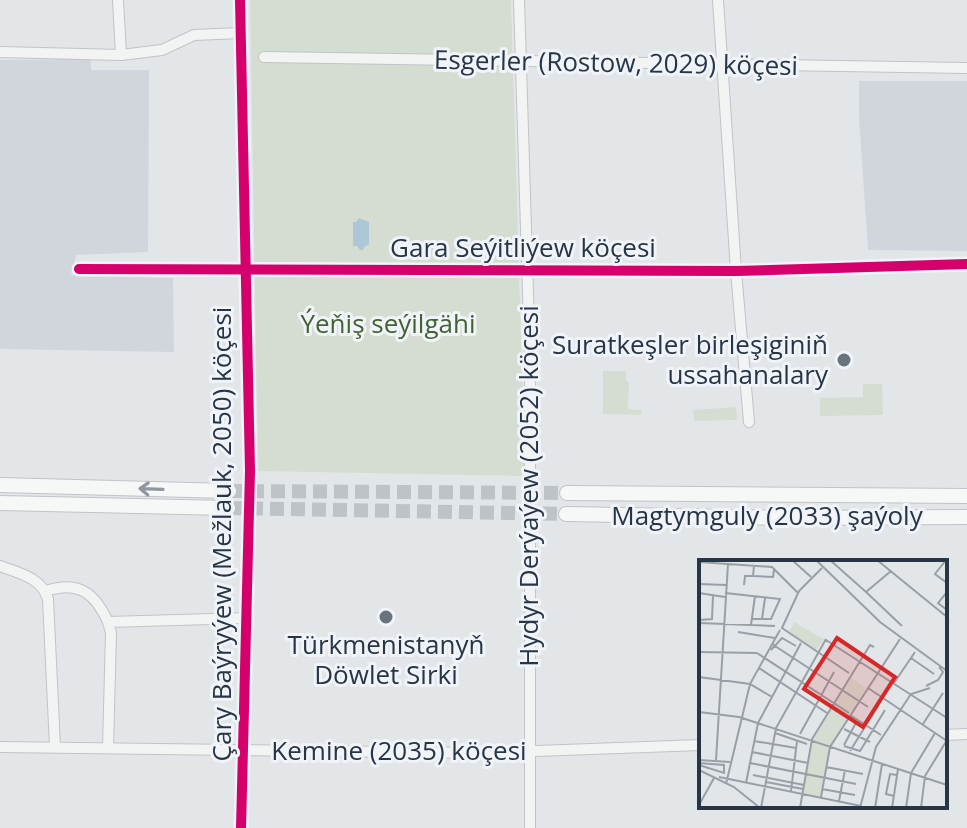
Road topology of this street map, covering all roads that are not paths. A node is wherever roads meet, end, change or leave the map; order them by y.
1 (118, 0) edge
2 (240, 0) edge
3 (519, 0) edge
4 (718, 0) edge
5 (240, 33) junction
6 (0, 52) edge
7 (121, 55) junction
8 (264, 57) dead end
9 (521, 61) junction
10 (721, 65) junction
11 (967, 68) edge
12 (967, 264) edge
13 (79, 269) dead end
14 (246, 270) junction
15 (527, 270) junction
16 (736, 271) junction
17 (749, 422) dead end
18 (0, 485) edge
19 (229, 491) tunnel mouth
20 (567, 493) tunnel mouth
21 (967, 496) edge
22 (0, 503) edge
23 (228, 508) tunnel mouth
24 (566, 514) tunnel mouth
25 (967, 517) edge
26 (0, 566) edge
27 (46, 591) junction
28 (246, 618) junction
29 (108, 622) junction
30 (967, 734) edge
31 (947, 735) edge
32 (699, 745) edge
33 (0, 747) edge
34 (55, 747) junction
35 (108, 748) junction
36 (243, 749) junction
37 (530, 752) junction
38 (241, 828) edge
39 (530, 828) edge

1 - 7 street
2 - 5 street, Çary Baýryýew (Mežlauk, 2050) köçesi
3 - 9 street, Hydyr Derýaýew (2052) köçesi
4 - 10 street
5 - 7 street
5 - 14 street, Çary Baýryýew (Mežlauk, 2050) köçesi
6 - 7 street
8 - 9 street, Esgerler (Rostow, 2029) köçesi
9 - 10 street, Esgerler (Rostow, 2029) köçesi
9 - 15 street, Hydyr Derýaýew (2052) köçesi
10 - 11 street, Esgerler (Rostow, 2029) köçesi
10 - 16 street
12 - 16 street, Gara Seýitliýew köçesi
13 - 14 street, Gara Seýitliýew köçesi
14 - 15 street, Gara Seýitliýew köçesi
14 - 28 street, Çary Baýryýew (Mežlauk, 2050) köçesi
15 - 16 street, Gara Seýitliýew köçesi
15 - 37 street, Hydyr Derýaýew (2052) köçesi
16 - 17 street
19 -> 18 main road
20 - 21 main road, Magtymguly (2033) şaýoly
22 - 23 main road
24 - 25 main road, Magtymguly (2033) şaýoly
26 - 27 street
27 - 29 street
27 - 34 street
28 - 29 street
28 - 36 street, Çary Baýryýew (Mežlauk, 2050) köçesi
29 - 35 street
30 - 31 street
32 - 37 street, Kemine (2035) köçesi
33 - 34 street, Kemine (2035) köçesi
34 - 35 street, Kemine (2035) köçesi
35 - 36 street, Kemine (2035) köçesi
36 - 37 street, Kemine (2035) köçesi
36 - 38 street, Çary Baýryýew (Mežlauk, 2050) köçesi
37 - 39 street, Hydyr Derýaýew (2052) köçesi

